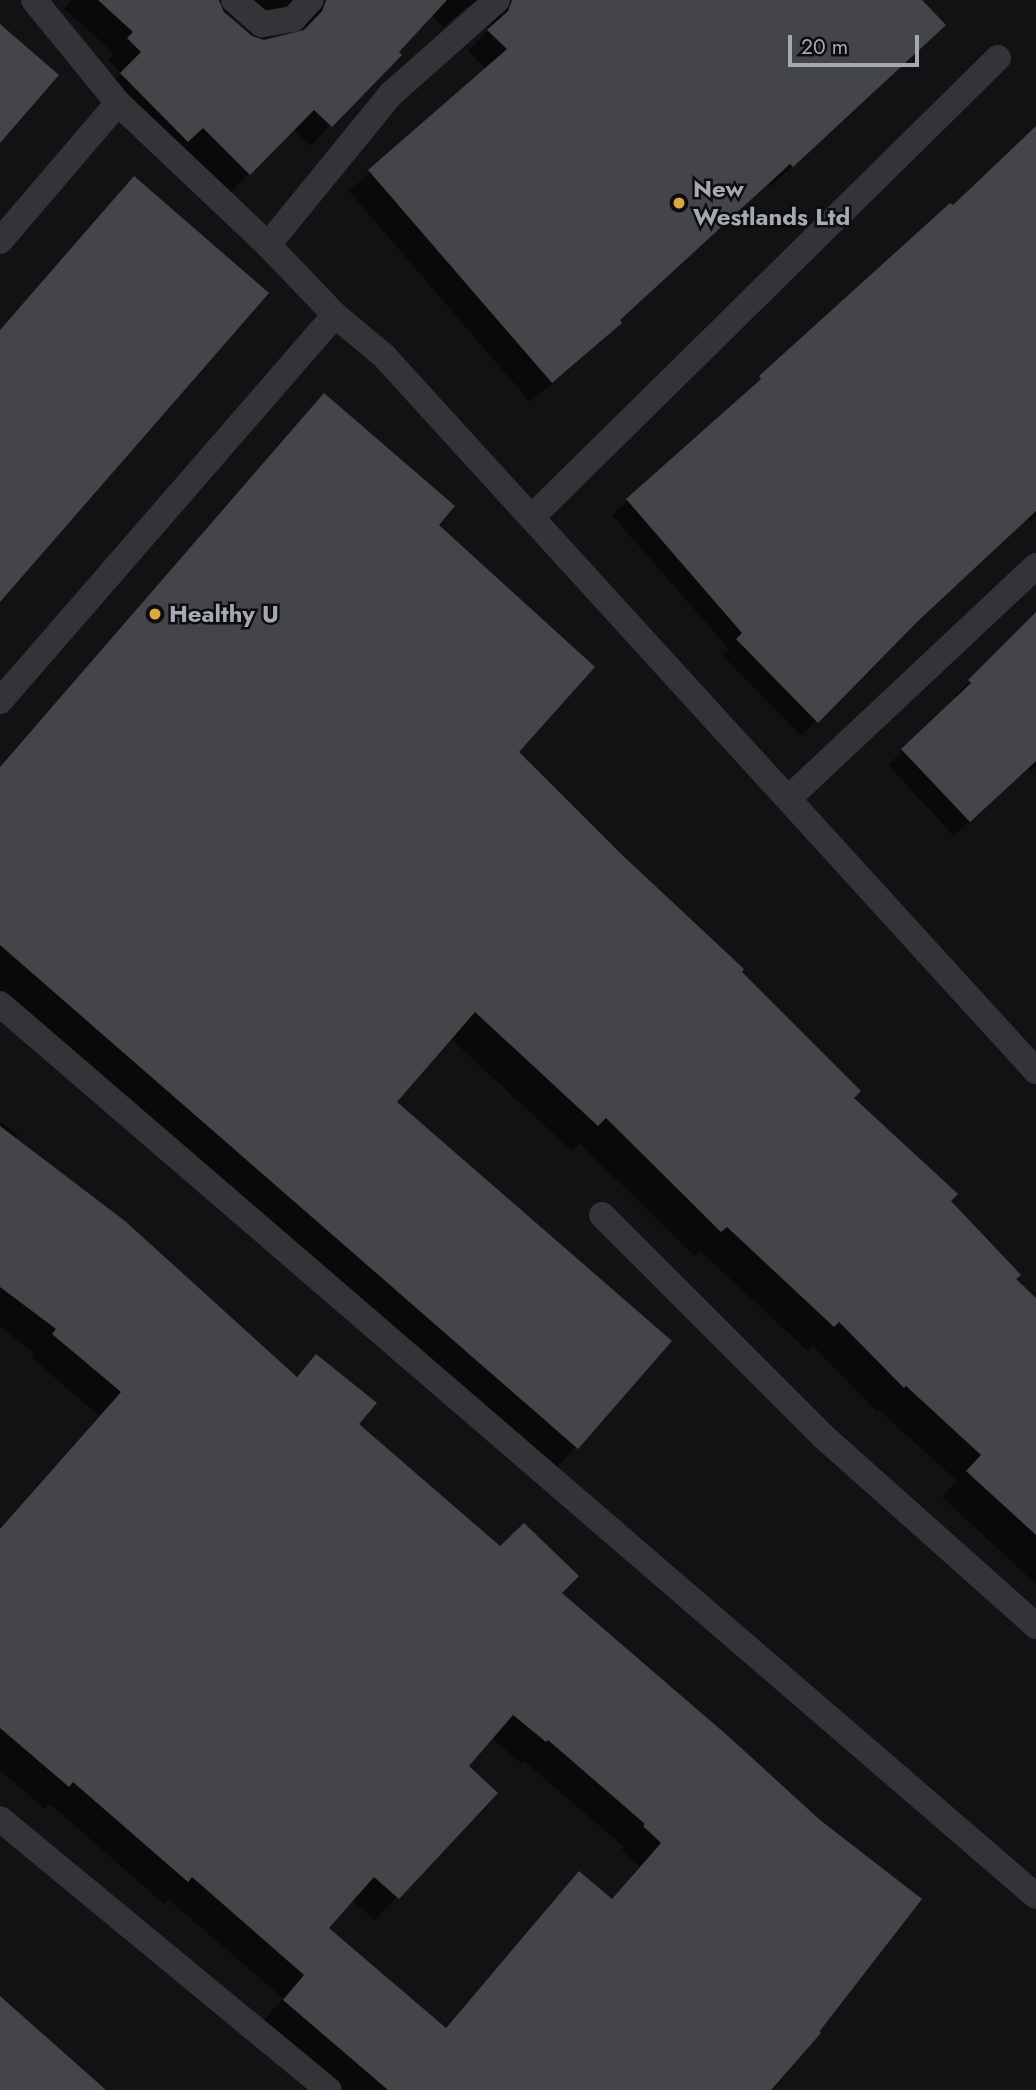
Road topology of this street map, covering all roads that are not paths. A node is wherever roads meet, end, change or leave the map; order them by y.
1 (34, 0) edge
2 (234, 0) edge
3 (311, 0) edge
4 (497, 0) edge
5 (998, 58) dead end
6 (118, 103) junction
7 (0, 241) edge
8 (268, 245) junction
9 (335, 315) junction
10 (532, 517) junction
11 (1036, 566) edge
12 (0, 701) edge
13 (789, 798) junction
14 (0, 1004) edge
15 (1036, 1071) edge
16 (602, 1216) dead end
17 (1036, 1626) edge
18 (0, 1819) edge
19 (1036, 1896) edge
20 (329, 2090) edge

1 - 6 lane
2 - 3 lane
4 - 8 lane
5 - 10 lane
6 - 7 lane
6 - 8 lane
8 - 9 lane
9 - 10 lane
9 - 12 lane
10 - 13 lane
11 - 13 lane
13 - 15 lane
14 - 19 lane
16 - 17 lane
18 - 20 lane

